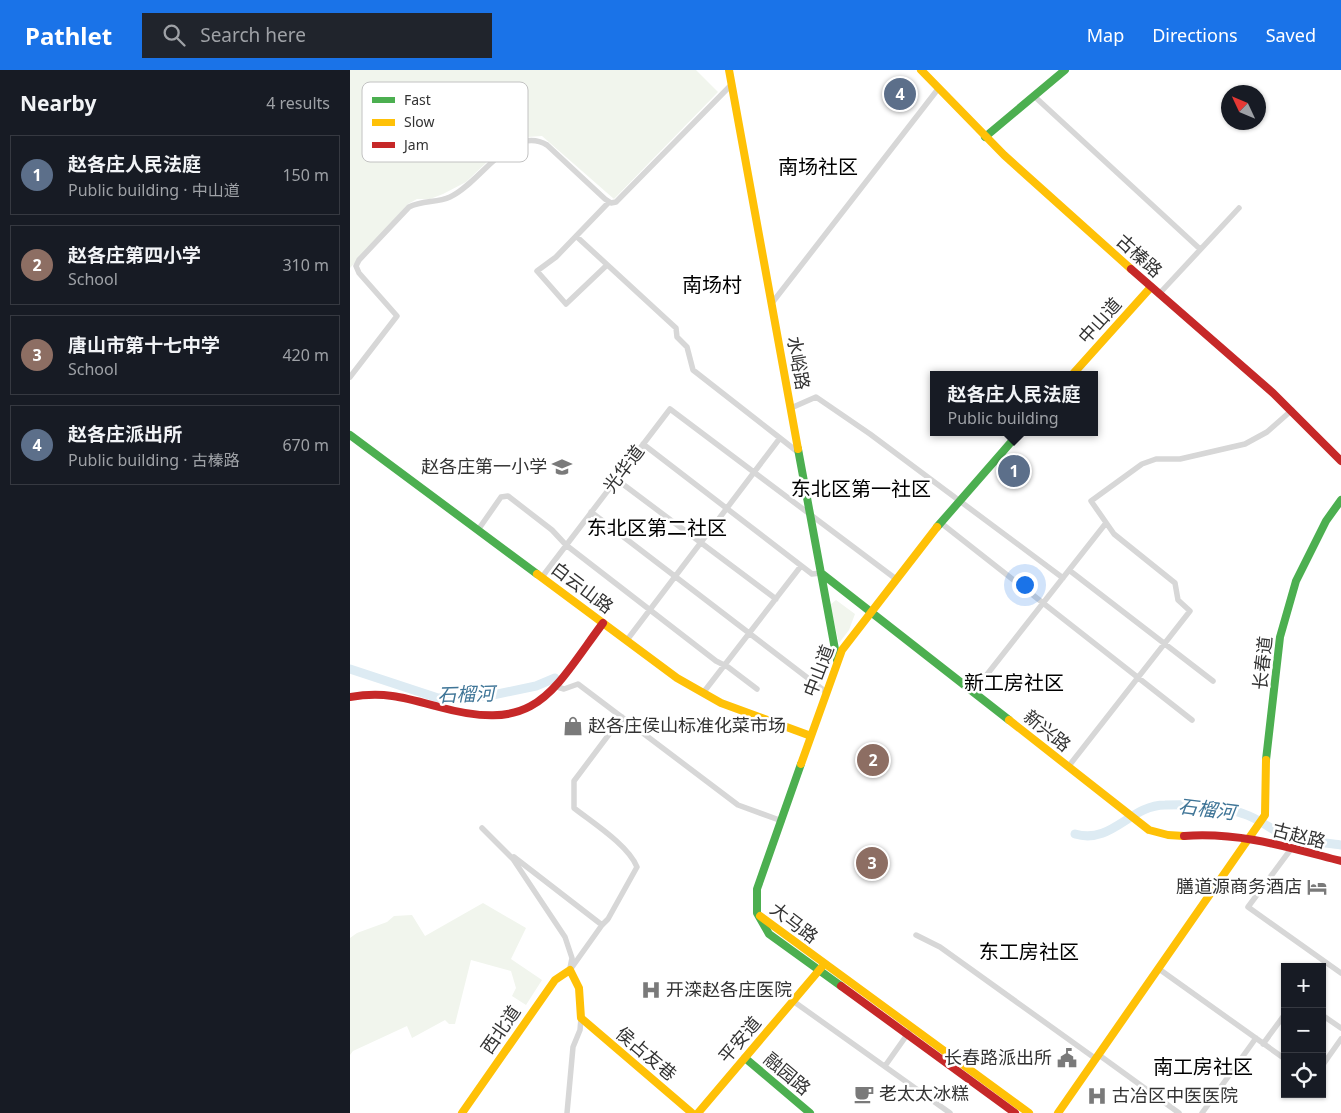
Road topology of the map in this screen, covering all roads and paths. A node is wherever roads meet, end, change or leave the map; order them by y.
1 (730, 70) edge
2 (921, 70) edge
3 (1065, 70) edge
4 (732, 84) junction
5 (938, 89) junction
6 (1034, 96) junction
7 (986, 137) junction
8 (528, 140) edge
9 (494, 162) edge
10 (609, 202) junction
11 (1239, 208) dead end
12 (576, 236) junction
13 (1200, 249) junction
14 (607, 265) junction
15 (1151, 287) junction
16 (1159, 294) junction
17 (772, 303) junction
18 (1076, 371) edge
19 (350, 377) edge
20 (791, 408) junction
21 (1292, 410) junction
22 (350, 435) edge
23 (1016, 436) edge
24 (780, 438) junction
25 (643, 444) junction
26 (799, 453) junction
27 (1341, 461) edge
28 (754, 472) junction
29 (616, 479) junction
30 (960, 500) junction
31 (1341, 500) edge
32 (726, 509) junction
33 (591, 512) junction
34 (810, 514) junction
35 (941, 524) junction
36 (1106, 524) junction
37 (478, 530) junction
38 (701, 543) junction
39 (566, 545) junction
40 (801, 566) junction
41 (1069, 570) junction
42 (821, 573) junction
43 (675, 576) junction
44 (542, 577) junction
45 (1063, 578) junction
46 (896, 579) junction
47 (776, 599) junction
48 (1043, 604) junction
49 (650, 609) junction
50 (871, 611) junction
51 (603, 623) junction
52 (750, 633) junction
53 (627, 640) junction
54 (1165, 644) junction
55 (837, 660) junction
56 (725, 665) junction
57 (1138, 678) junction
58 (1213, 680) dead end
59 (554, 686) junction
60 (757, 689) dead end
61 (826, 692) junction
62 (974, 692) junction
63 (703, 693) junction
64 (350, 697) edge
65 (622, 717) junction
66 (1192, 720) dead end
67 (812, 736) junction
68 (1068, 767) junction
69 (782, 821) junction
70 (482, 828) dead end
71 (1250, 839) junction
72 (1291, 849) junction
73 (508, 852) junction
74 (1341, 861) edge
75 (756, 912) joint
76 (602, 925) junction
77 (916, 935) dead end
78 (1323, 960) junction
79 (1321, 963) edge
80 (822, 967) junction
81 (1159, 969) junction
82 (570, 970) junction
83 (1341, 974) edge
84 (793, 1001) junction
85 (580, 1018) junction
86 (1326, 1018) edge
87 (1281, 1020) edge
88 (1341, 1028) edge
89 (910, 1032) junction
90 (1256, 1038) junction
91 (1341, 1039) edge
92 (1264, 1044) junction
93 (1281, 1056) edge
94 (1098, 1057) junction
95 (745, 1058) junction
96 (1326, 1060) edge
97 (885, 1066) junction
98 (462, 1113) edge
99 (567, 1113) edge
100 (692, 1113) edge
101 (698, 1113) edge
102 (810, 1113) edge
103 (950, 1113) edge
104 (1015, 1113) edge
105 (1029, 1113) edge
106 (1058, 1113) edge
107 (1179, 1113) edge
108 (1202, 1113) edge

1 - 4 street, 水峪路
2 - 5 street, 古榛路
3 - 6 street
4 - 10 street
4 - 17 street, 水峪路
5 - 7 street, 古榛路
5 - 17 street
6 - 7 street
6 - 13 street
7 - 15 street, 古榛路
8 - 10 street
9 - 19 street
10 - 12 street
11 - 13 street
12 - 14 street
12 - 14 street
13 - 16 street
14 - 24 street
15 - 16 street, 古榛路
15 - 18 street, 中山道
16 - 21 street, 古榛路
17 - 20 street, 水峪路
20 - 26 street, 水峪路
20 - 30 street
21 - 27 street, 古榛路
21 - 36 street
22 - 37 street, 白云山路
23 - 30 street, 中山道
24 - 26 street
24 - 28 street
25 - 28 street, 光华道
25 - 29 street, 光华道
25 - 32 street
26 - 34 street, 水峪路
28 - 32 street
28 - 34 street
29 - 33 street, 光华道
29 - 38 street
30 - 35 street, 中山道
30 - 45 street
31 - 71 street, 长春道
32 - 38 street
32 - 40 street
33 - 39 street, 光华道
33 - 43 street
34 - 42 street, 水峪路
34 - 46 street
35 - 46 street, 中山道
35 - 48 street
36 - 41 street
36 - 54 street
37 - 39 street
37 - 44 street, 白云山路
38 - 43 street
38 - 47 street
39 - 44 street, 光华道
39 - 49 street
40 - 42 street
40 - 47 street
41 - 45 street
41 - 54 street
42 - 50 street, 新兴路
42 - 55 street, 水峪路
43 - 49 street
43 - 52 street
44 - 51 street, 白云山路
45 - 48 street
46 - 50 street, 中山道
47 - 52 street
48 - 57 street
48 - 62 street
49 - 53 street
49 - 56 street
50 - 55 street, 中山道
50 - 62 street, 新兴路
51 - 53 street, 白云山路
51 - 59 street
52 - 56 street
52 - 61 street
53 - 63 street, 白云山路
54 - 57 street
54 - 58 street
55 - 61 street, 中山道
56 - 60 street
56 - 63 street
57 - 66 street
57 - 68 street
59 - 64 street
59 - 65 street
61 - 67 street, 中山道
62 - 68 street, 新兴路
63 - 67 street, 白云山路
65 - 69 street
65 - 76 street
67 - 69 street, 中山道
68 - 71 street, 新兴路
69 - 75 street, 中山道
70 - 73 street
71 - 72 street, 古赵路
71 - 81 street, 长春道
72 - 74 street, 古赵路
72 - 78 street
73 - 76 street
73 - 82 street
75 - 80 street, 大马路
76 - 82 street
77 - 94 street
78 - 79 street
78 - 83 street
80 - 84 street, 平安道
80 - 89 street, 大马路
81 - 90 street
81 - 94 street, 长春道
82 - 85 street
82 - 98 street, 西北道
84 - 95 street, 平安道
84 - 97 street
85 - 99 street
85 - 100 street, 侯占友巷
86 - 88 street
87 - 92 street
89 - 97 street
89 - 104 street, 大马路
89 - 105 street, 大马路
90 - 92 street
90 - 108 street
91 - 96 street
92 - 93 street
94 - 106 street, 长春道
94 - 107 street
95 - 101 street, 平安道
95 - 102 street, 融园路
97 - 103 street

